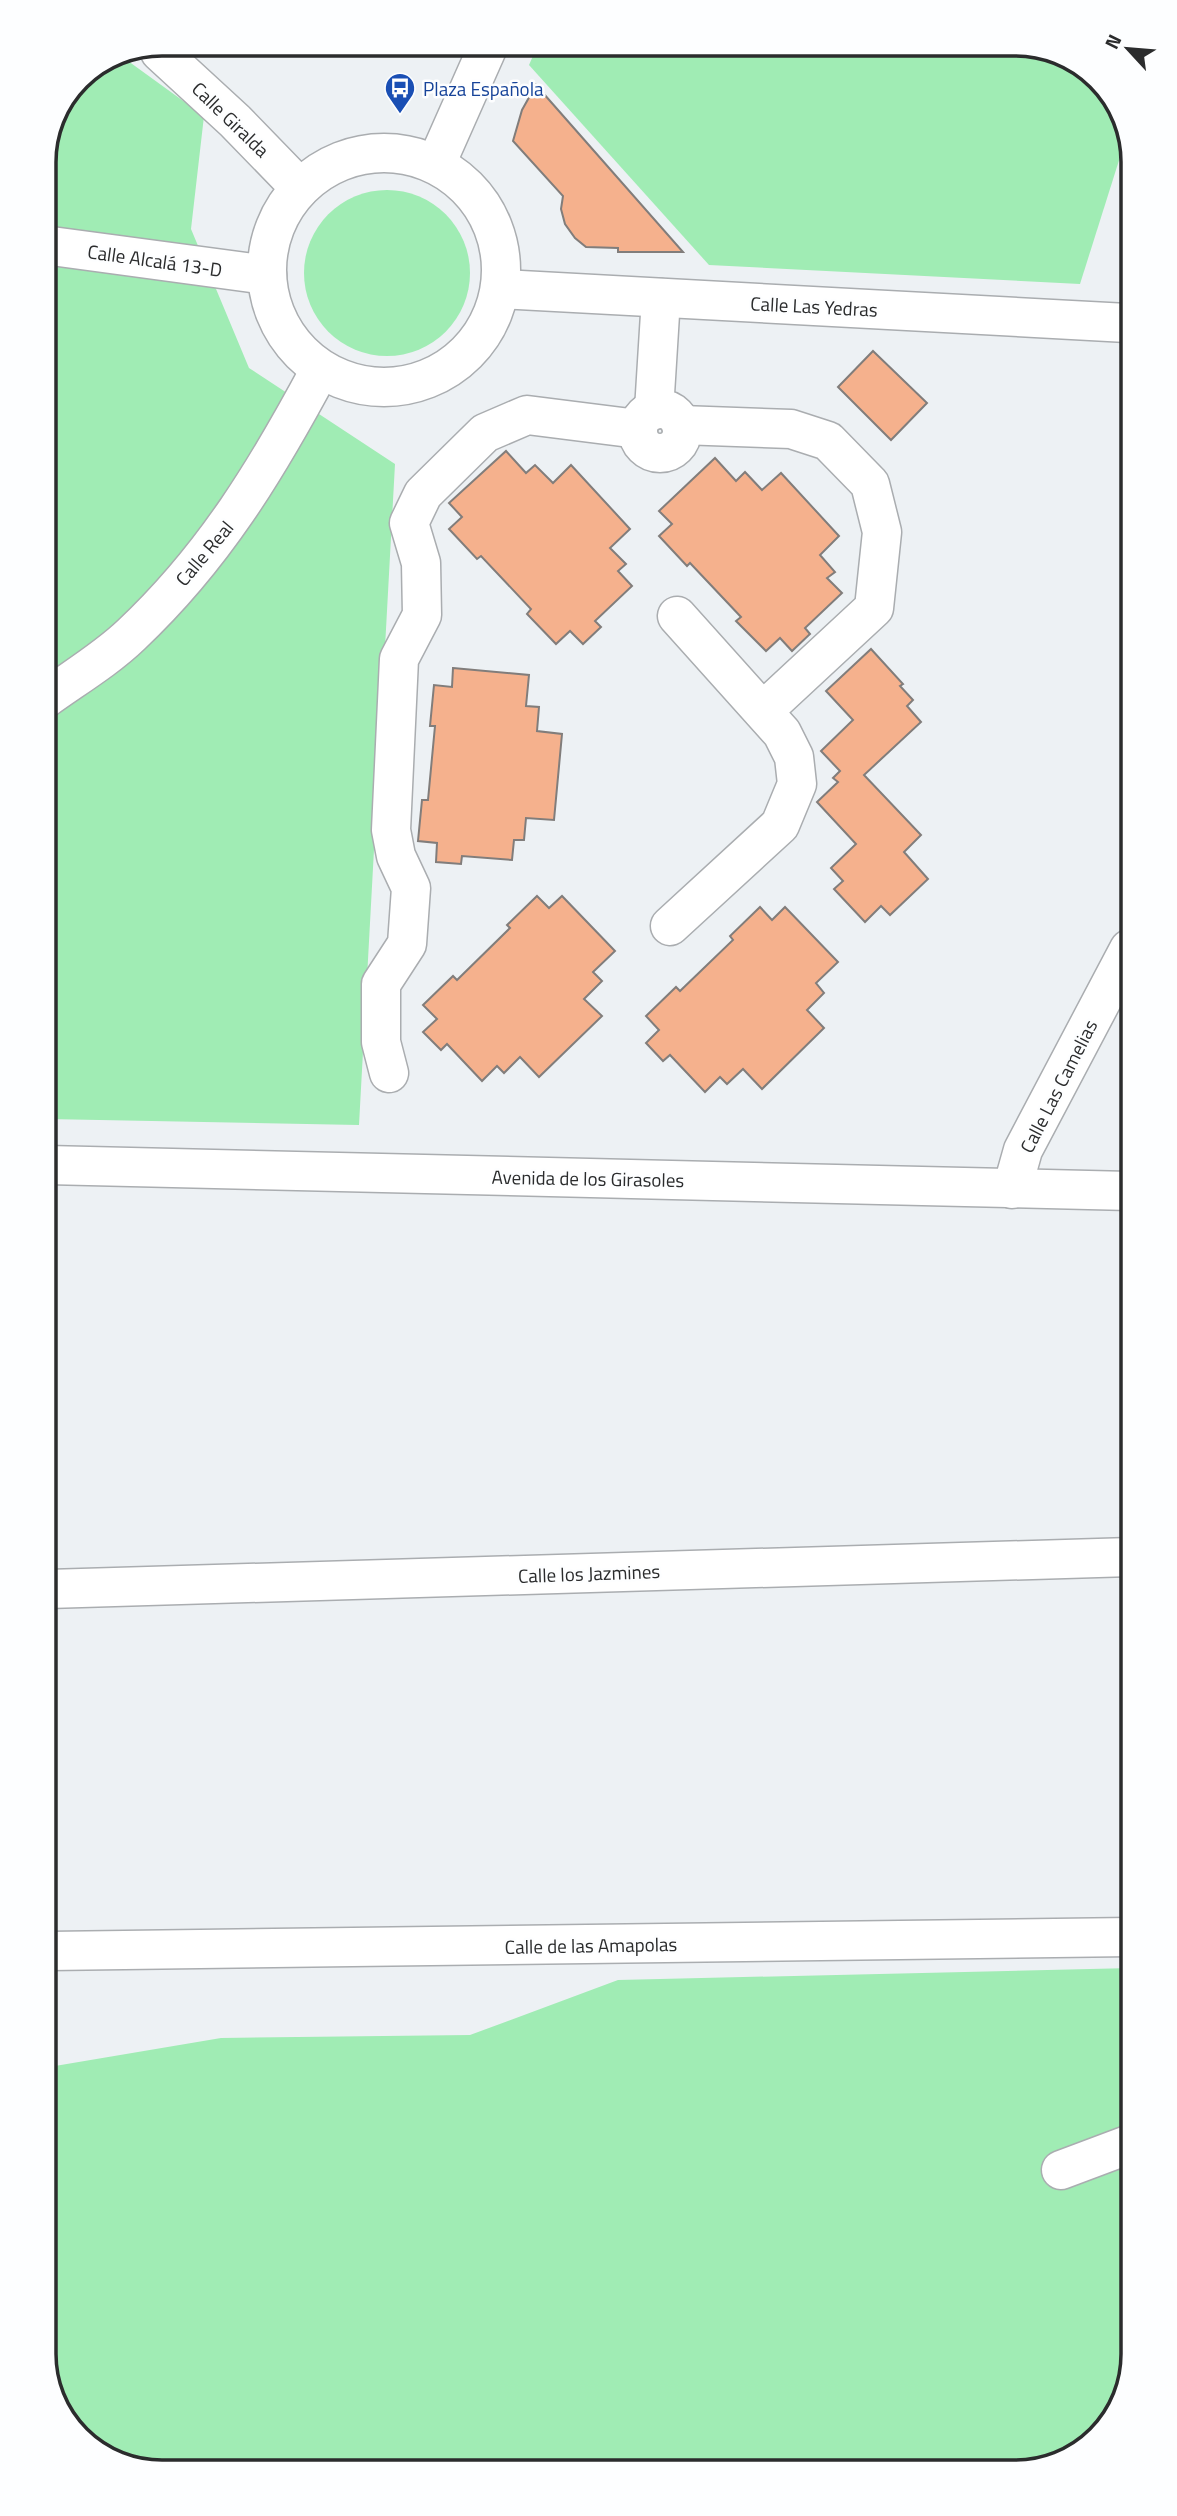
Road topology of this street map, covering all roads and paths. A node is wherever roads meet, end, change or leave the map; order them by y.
1 (164, 56) edge
2 (484, 56) edge
3 (436, 164) junction
4 (300, 188) junction
5 (56, 247) edge
6 (267, 275) junction
7 (501, 289) junction
8 (661, 298) junction
9 (1121, 323) edge
10 (320, 370) junction
11 (658, 421) junction
12 (677, 616) dead end
13 (56, 692) edge
14 (763, 711) junction
15 (670, 926) dead end
16 (1121, 964) edge
17 (389, 1073) dead end
18 (56, 1165) edge
19 (1012, 1189) junction
20 (1121, 1191) edge
21 (1121, 1557) edge
22 (56, 1589) edge
23 (1121, 1937) edge
24 (56, 1951) edge
25 (1121, 2148) edge
26 (1061, 2170) dead end

1 - 4 street, Calle Giralda
2 - 3 street
3 - 4 street
3 - 7 street
4 - 6 street
5 - 6 street, Calle Alcalá 13-D
6 - 10 street
7 - 8 street, Calle Las Yedras
7 - 10 street
8 - 9 street, Calle Las Yedras
8 - 11 street
10 - 13 street, Calle Real
11 - 14 street
11 - 17 street
12 - 14 street
14 - 15 street
16 - 19 street, Calle Las Camelias
18 - 19 street, Avenida de los Girasoles
19 - 20 street, Avenida de los Girasoles
21 - 22 street, Calle los Jazmines
23 - 24 street, Calle de las Amapolas
25 - 26 street

